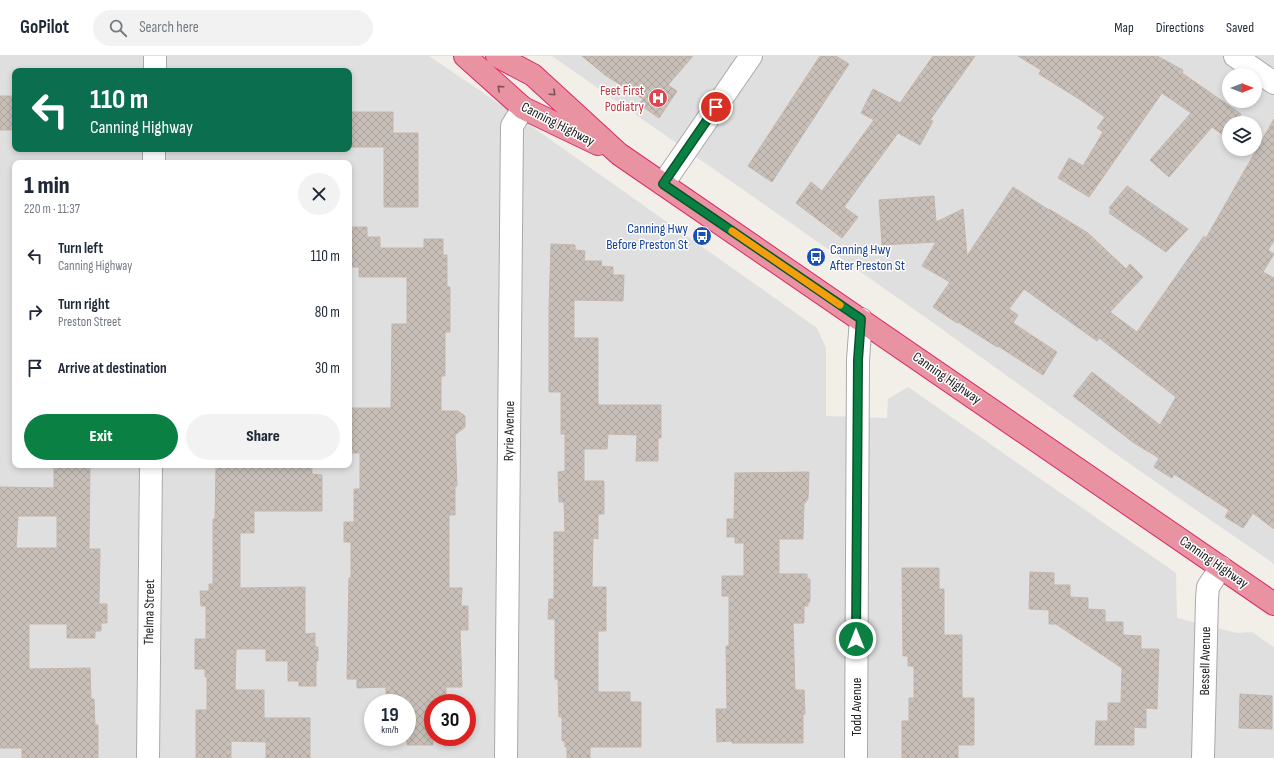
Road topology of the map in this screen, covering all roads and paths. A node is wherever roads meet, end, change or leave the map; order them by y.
1 (155, 56) edge
2 (466, 56) edge
3 (497, 56) edge
4 (751, 56) edge
5 (1235, 56) edge
6 (155, 68) edge
7 (1274, 83) edge
8 (523, 108) junction
9 (619, 154) junction
10 (663, 184) junction
11 (861, 319) junction
12 (151, 468) edge
13 (1221, 567) junction
14 (1274, 604) edge
15 (148, 758) edge
16 (506, 758) edge
17 (856, 758) edge
18 (1203, 758) edge

1 - 6 street
8 -> 2 highway, Canning Highway
3 -> 9 highway, Canning Highway
4 - 10 street
5 - 7 street
8 - 9 highway, Canning Highway
8 - 16 street, Ryrie Avenue
9 - 10 highway, Canning Highway
10 - 11 highway, Canning Highway
11 - 13 highway, Canning Highway
11 - 17 street, Todd Avenue
12 - 15 street, Thelma Street
13 - 14 highway, Canning Highway
13 - 18 street, Bessell Avenue

